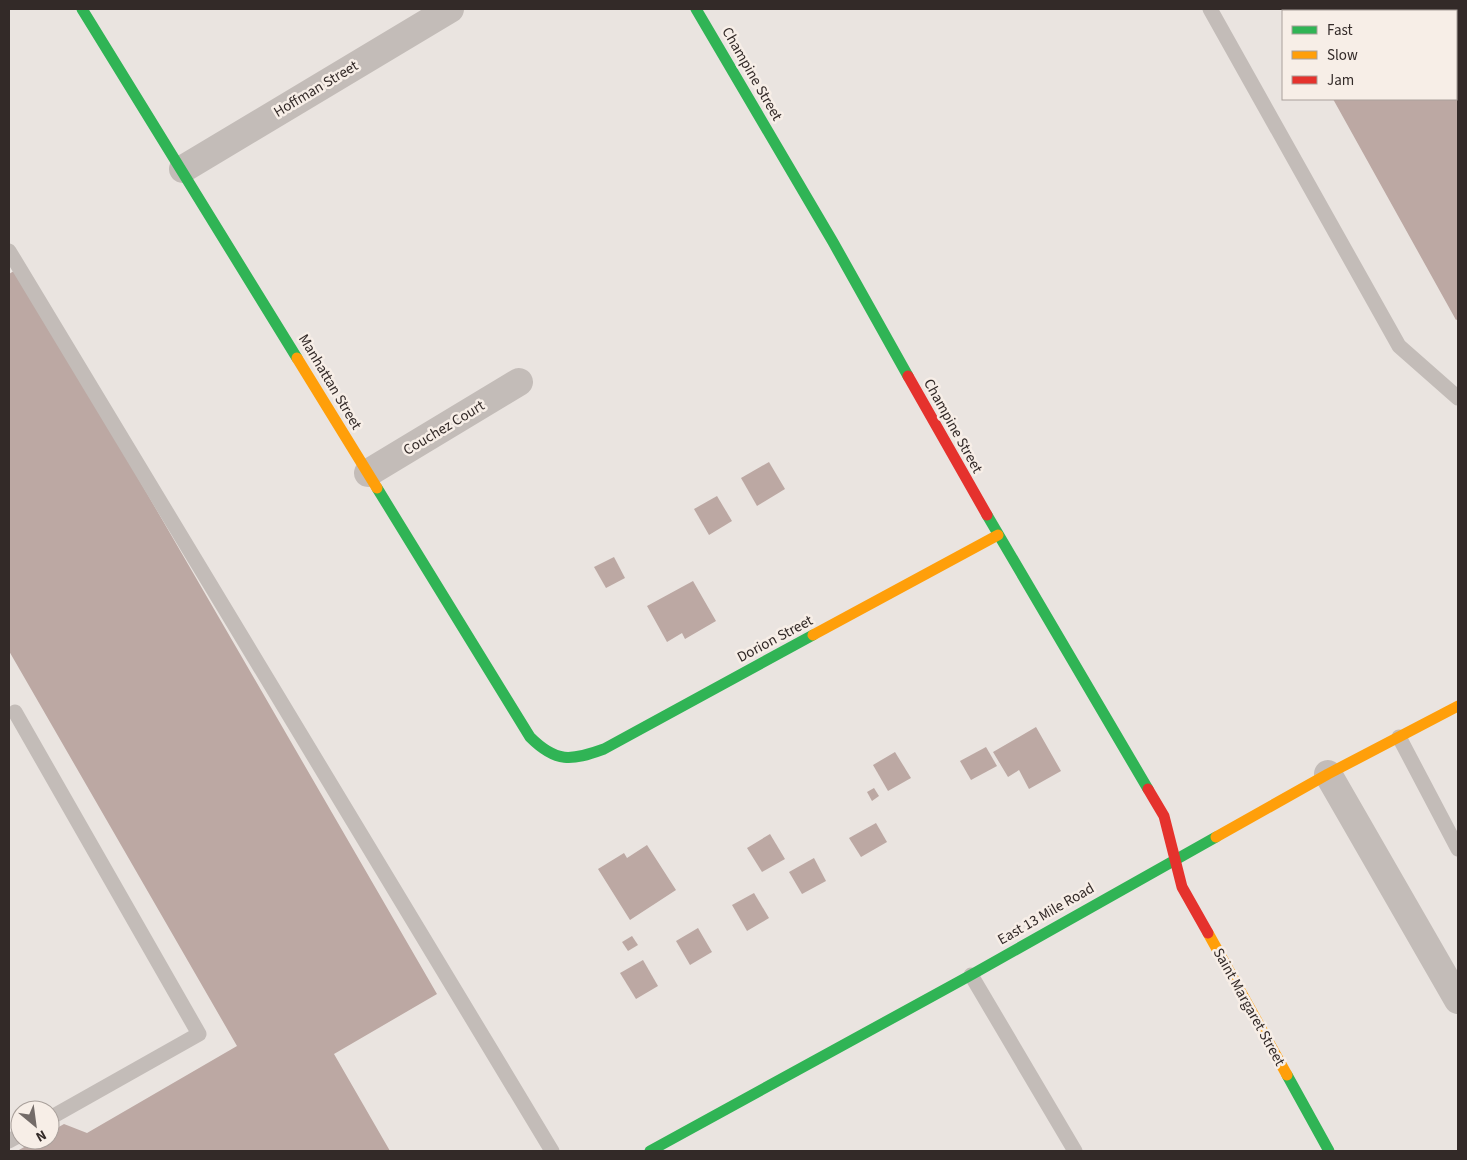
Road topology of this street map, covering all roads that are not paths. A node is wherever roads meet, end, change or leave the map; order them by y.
1 (82, 9) edge
2 (450, 9) edge
3 (696, 9) edge
4 (1210, 9) edge
5 (182, 169) junction
6 (9, 251) edge
7 (519, 382) dead end
8 (1458, 398) edge
9 (368, 473) junction
10 (998, 535) junction
11 (1458, 706) edge
12 (11, 710) edge
13 (1399, 736) junction
14 (563, 759) joint
15 (1328, 774) junction
16 (1458, 850) edge
17 (1174, 861) junction
18 (971, 974) junction
19 (1458, 1000) edge
20 (60, 1112) edge
21 (671, 1146) edge
22 (552, 1151) edge
23 (650, 1151) edge
24 (1075, 1151) edge
25 (1329, 1151) edge

1 - 5 street, Manhattan Street
2 - 5 street, Hoffman Street
3 - 10 street, Champine Street
4 - 8 lane
5 - 9 street, Manhattan Street
6 - 22 lane
7 - 9 street, Couchez Court
9 - 14 street, Manhattan Street
10 - 14 street, Dorion Street
10 - 17 street, Champine Street
11 - 13 street, East 13 Mile Road
12 - 20 lane
13 - 15 street, East 13 Mile Road
13 - 16 lane
15 - 17 street, East 13 Mile Road
15 - 19 street
17 - 18 street, East 13 Mile Road
17 - 25 street, Saint Margaret Street
18 - 21 street, East 13 Mile Road
18 - 24 lane
21 - 23 street, East 13 Mile Road

